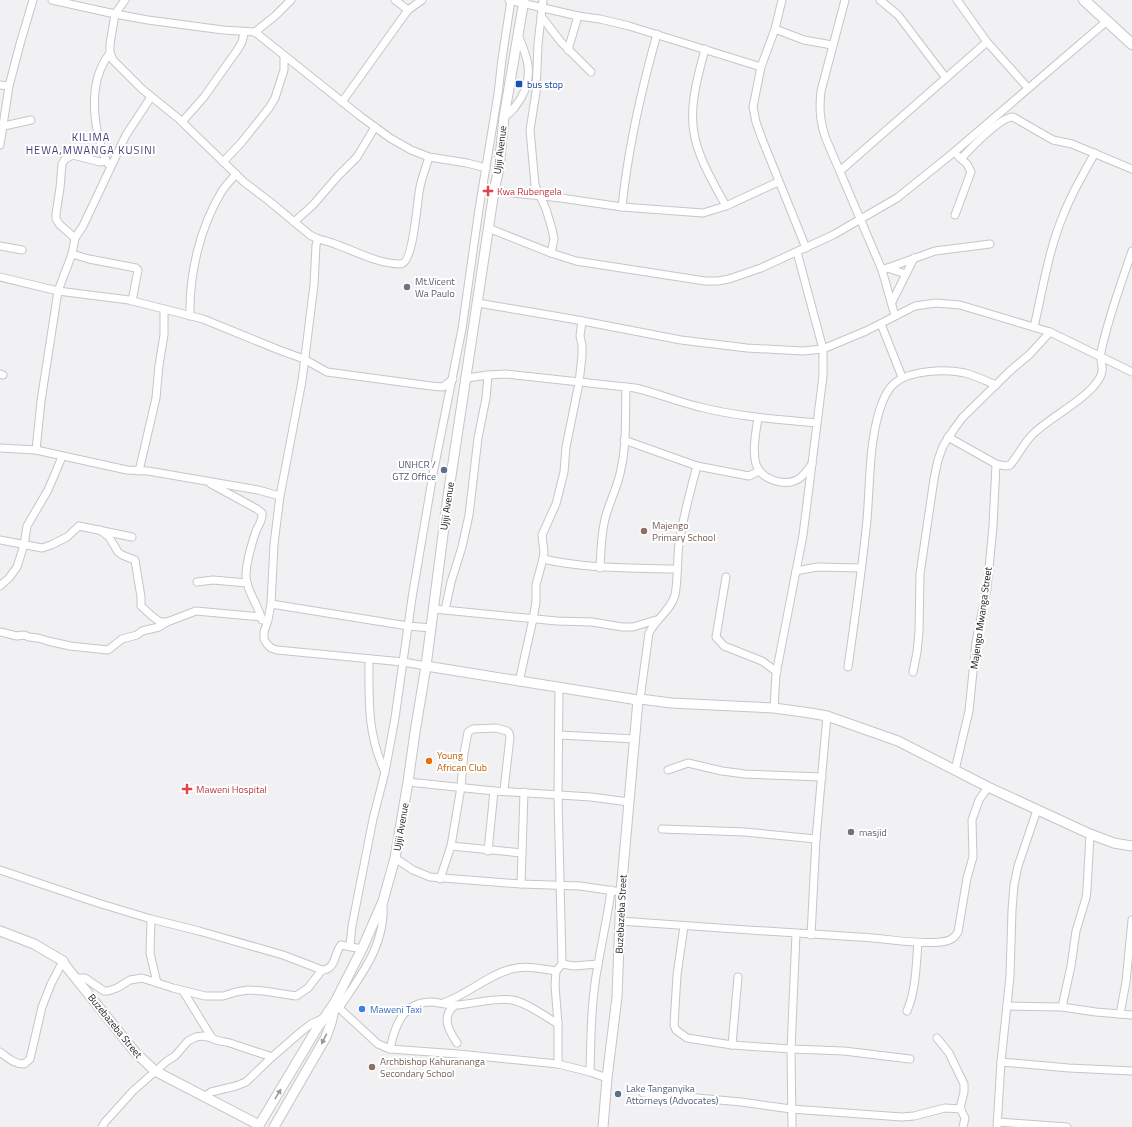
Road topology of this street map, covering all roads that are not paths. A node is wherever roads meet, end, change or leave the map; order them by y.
1 (33, 0) edge
2 (52, 0) edge
3 (125, 0) edge
4 (291, 0) edge
5 (395, 0) edge
6 (422, 0) edge
7 (510, 0) edge
8 (782, 0) edge
9 (845, 0) edge
10 (880, 0) edge
11 (957, 0) edge
12 (1084, 0) edge
13 (524, 2) edge
14 (542, 4) edge
15 (408, 10) junction
16 (115, 14) junction
17 (541, 16) junction
18 (578, 16) junction
19 (1107, 21) junction
20 (774, 29) junction
21 (255, 32) junction
22 (244, 33) junction
23 (657, 34) junction
24 (518, 35) junction
25 (987, 42) junction
26 (1132, 44) edge
27 (832, 45) junction
28 (705, 49) junction
29 (568, 50) junction
30 (110, 53) junction
31 (284, 56) junction
32 (102, 66) junction
33 (118, 66) junction
34 (761, 67) junction
35 (591, 72) dead end
36 (946, 78) junction
37 (0, 85) edge
38 (9, 86) junction
39 (1028, 88) junction
40 (151, 97) junction
41 (342, 102) junction
42 (504, 117) junction
43 (31, 120) dead end
44 (182, 122) junction
45 (4, 126) junction
46 (375, 126) junction
47 (0, 145) edge
48 (953, 153) junction
49 (1095, 153) junction
50 (429, 157) junction
51 (961, 159) junction
52 (224, 162) junction
53 (108, 164) junction
54 (486, 168) junction
55 (1132, 169) edge
56 (840, 171) junction
57 (236, 174) junction
58 (778, 182) junction
59 (494, 192) junction
60 (539, 196) junction
61 (726, 206) junction
62 (622, 207) junction
63 (955, 215) dead end
64 (860, 220) junction
65 (294, 222) junction
66 (488, 228) junction
67 (75, 238) junction
68 (318, 239) junction
69 (990, 244) dead end
70 (0, 246) edge
71 (806, 248) junction
72 (22, 250) dead end
73 (1132, 250) edge
74 (797, 252) junction
75 (551, 253) junction
76 (72, 254) junction
77 (914, 258) junction
78 (884, 269) junction
79 (906, 274) junction
80 (0, 277) edge
81 (58, 291) junction
82 (132, 301) junction
83 (892, 302) junction
84 (478, 303) junction
85 (164, 309) junction
86 (190, 316) junction
87 (896, 316) junction
88 (582, 321) junction
89 (881, 324) junction
90 (1034, 327) junction
91 (1050, 332) junction
92 (823, 349) junction
93 (1100, 356) junction
94 (304, 359) junction
95 (1132, 372) edge
96 (488, 375) junction
97 (902, 377) junction
98 (467, 378) junction
99 (453, 379) junction
100 (579, 383) junction
101 (996, 385) junction
102 (626, 387) junction
103 (758, 418) junction
104 (816, 423) junction
105 (948, 438) junction
106 (624, 440) junction
107 (0, 448) edge
108 (36, 450) junction
109 (62, 456) junction
110 (812, 464) junction
111 (996, 464) junction
112 (697, 466) junction
113 (139, 471) junction
114 (759, 471) junction
115 (208, 482) junction
116 (280, 496) junction
117 (100, 530) junction
118 (132, 537) dead end
119 (0, 540) edge
120 (24, 545) junction
121 (543, 559) junction
122 (600, 568) junction
123 (861, 568) junction
124 (677, 569) junction
125 (796, 571) junction
126 (726, 577) dead end
127 (197, 582) dead end
128 (247, 583) junction
129 (0, 586) edge
130 (271, 604) junction
131 (434, 609) junction
132 (445, 610) junction
133 (261, 617) junction
134 (533, 619) junction
135 (658, 619) junction
136 (168, 622) junction
137 (408, 626) junction
138 (431, 628) junction
139 (0, 632) edge
140 (264, 632) junction
141 (369, 659) junction
142 (403, 662) junction
143 (426, 666) junction
144 (848, 667) dead end
145 (777, 672) junction
146 (912, 672) dead end
147 (519, 682) junction
148 (559, 687) junction
149 (639, 700) junction
150 (774, 708) junction
151 (827, 716) junction
152 (559, 735) junction
153 (635, 739) junction
154 (668, 770) dead end
155 (955, 770) junction
156 (386, 772) junction
157 (822, 777) junction
158 (408, 782) junction
159 (461, 787) junction
160 (988, 787) junction
161 (504, 790) junction
162 (494, 791) junction
163 (524, 792) junction
164 (558, 796) junction
165 (629, 802) junction
166 (1037, 810) junction
167 (662, 829) dead end
168 (1090, 834) junction
169 (816, 839) junction
170 (451, 846) junction
171 (1132, 846) edge
172 (488, 851) junction
173 (522, 853) junction
174 (395, 858) junction
175 (0, 870) edge
176 (440, 879) junction
177 (521, 884) junction
178 (561, 886) junction
179 (611, 890) junction
180 (621, 892) junction
181 (383, 901) junction
182 (151, 919) junction
183 (1132, 920) edge
184 (620, 921) junction
185 (684, 926) junction
186 (0, 931) edge
187 (796, 934) junction
188 (811, 935) junction
189 (918, 943) junction
190 (350, 945) junction
191 (362, 948) junction
192 (63, 961) junction
193 (562, 964) junction
194 (598, 964) junction
195 (322, 970) junction
196 (556, 971) junction
197 (738, 977) dead end
198 (77, 978) junction
199 (157, 983) junction
200 (182, 991) junction
201 (441, 1004) junction
202 (337, 1005) junction
203 (454, 1006) junction
204 (1007, 1006) junction
205 (1062, 1007) junction
206 (907, 1011) dead end
207 (1120, 1014) junction
208 (1132, 1015) edge
209 (324, 1018) junction
210 (558, 1024) junction
211 (212, 1038) junction
212 (937, 1038) dead end
213 (457, 1043) dead end
214 (732, 1044) junction
215 (390, 1049) junction
216 (791, 1049) junction
217 (0, 1052) edge
218 (272, 1057) junction
219 (910, 1059) dead end
220 (1001, 1062) junction
221 (558, 1064) junction
222 (155, 1071) junction
223 (1132, 1071) edge
224 (590, 1072) junction
225 (607, 1078) junction
226 (643, 1093) dead end
227 (204, 1097) junction
228 (791, 1109) junction
229 (961, 1109) junction
230 (997, 1124) edge
231 (259, 1126) edge
232 (102, 1127) edge
233 (274, 1127) edge
234 (603, 1127) edge
235 (792, 1127) edge
236 (963, 1127) edge
237 (1067, 1127) edge

1 - 38 street
2 - 16 street
3 - 16 street
4 - 21 street
5 - 15 street
6 - 15 street
7 - 13 street
7 - 54 street
8 - 20 street
9 - 27 street
10 - 36 street
11 - 25 street
12 - 19 main road
13 - 14 street
13 - 24 street, Ujiji Avenue
14 - 17 street
14 - 18 street
15 - 41 street
16 - 22 street
16 - 30 street
17 - 29 street
17 - 60 street
18 - 23 street
18 - 29 street
19 - 26 main road
19 - 39 street
20 - 27 street
20 - 34 street
21 - 22 street
21 - 31 street
22 - 44 street
23 - 28 street
23 - 62 street
24 - 42 street, Ujiji Avenue
24 - 42 street
25 - 36 street
25 - 39 street
27 - 56 street
28 - 34 street
28 - 61 street
29 - 35 street
30 - 32 street
30 - 33 street
31 - 41 street
31 - 52 street
32 - 33 street
32 - 53 street
33 - 40 street
34 - 58 street
36 - 56 street
37 - 38 street
38 - 45 street
39 - 48 street
40 - 44 street
40 - 53 street
41 - 46 street
42 - 59 street, Ujiji Avenue
43 - 45 street
44 - 52 street
45 - 47 street
46 - 50 street
46 - 65 street
48 - 51 street
48 - 64 street
49 - 51 street
49 - 55 street
49 - 90 street
50 - 54 street
50 - 68 street
51 - 63 street
52 - 57 street
53 - 67 street
53 - 67 street
54 - 99 street
56 - 64 street
57 - 65 street
57 - 86 street
58 - 61 street
58 - 71 street
59 - 60 street
59 - 66 street, Ujiji Avenue
60 - 62 street
60 - 75 street
61 - 62 street
64 - 71 street
64 - 78 street
65 - 68 street
66 - 75 street
66 - 84 street, Ujiji Avenue
67 - 76 street
68 - 94 street
69 - 77 street
70 - 72 street
71 - 74 street
73 - 93 street
74 - 75 street
74 - 92 street
76 - 81 street
76 - 82 street
77 - 78 street
77 - 79 street
78 - 79 street
78 - 83 street
79 - 83 street
80 - 81 street
81 - 82 street
81 - 108 street
82 - 85 street
83 - 87 street
84 - 88 street
84 - 98 street, Ujiji Avenue
85 - 86 street
85 - 113 street
86 - 94 street
87 - 89 street
87 - 90 street
88 - 92 street
88 - 100 street
89 - 92 street
89 - 97 street
90 - 91 street
91 - 93 street
91 - 101 street
92 - 104 street
93 - 95 street
93 - 111 street
94 - 99 street
94 - 116 street
96 - 98 street
96 - 100 street
96 - 132 street
97 - 101 street
97 - 123 street
98 - 131 street, Ujiji Avenue
99 - 137 street
100 - 102 street
100 - 121 street
101 - 105 street
102 - 103 street
102 - 106 street
103 - 104 street
103 - 114 street
104 - 110 street
105 - 111 street
105 - 146 street
106 - 112 street
106 - 122 street
107 - 108 street
108 - 109 street
109 - 113 street
109 - 120 street
110 - 114 street
110 - 125 street
111 - 155 street, Majengo Mwanga Street
112 - 114 street
112 - 124 street
113 - 115 street
115 - 116 street
115 - 128 street
116 - 130 street
117 - 118 street
117 - 120 street
117 - 136 street
119 - 120 street
120 - 129 street
121 - 122 street
121 - 134 street
122 - 124 street
123 - 125 street
123 - 144 street
124 - 135 street
125 - 145 street
126 - 145 street
127 - 128 street
128 - 133 street
130 - 137 street
130 - 140 street
131 - 132 street
131 - 138 street, Ujiji Avenue
132 - 134 street
133 - 136 street
133 - 140 street
134 - 135 street
134 - 147 street
135 - 149 street
136 - 139 street
137 - 138 street
137 - 142 street
138 - 143 street, Ujiji Avenue
140 - 141 street
141 - 142 street
141 - 156 street
142 - 143 street
142 - 156 street
143 - 147 street
143 - 158 street, Ujiji Avenue
145 - 150 street
147 - 148 street
148 - 149 street
148 - 152 street
149 - 150 street
149 - 153 street, Buzebazeba Street
150 - 151 street
151 - 155 street
151 - 157 street
152 - 153 street
152 - 164 street
153 - 165 street, Buzebazeba Street
154 - 157 street
155 - 160 street
156 - 190 street
157 - 169 street
158 - 159 street
158 - 174 street, Ujiji Avenue
159 - 161 street
159 - 162 street
159 - 170 street
160 - 166 street
160 - 189 street
161 - 162 street
161 - 163 street
162 - 172 street
163 - 164 street
163 - 173 street
164 - 165 street
164 - 178 street
165 - 180 street, Buzebazeba Street
166 - 168 street
166 - 204 street
167 - 169 street
168 - 171 street
168 - 205 street
169 - 188 street
170 - 172 street
170 - 176 street
172 - 173 street
173 - 177 street
174 - 176 street
174 - 181 street, Ujiji Avenue
175 - 182 street
176 - 177 street
177 - 178 street
178 - 179 street
178 - 193 street
179 - 180 street
179 - 194 street
180 - 184 street, Buzebazeba Street
181 - 191 street, Ujiji Avenue
181 - 202 street
182 - 195 street
182 - 199 street
183 - 207 street
184 - 185 street
184 - 225 street, Buzebazeba Street
185 - 187 street
185 - 214 street
186 - 192 street, Buzebazeba Street
187 - 188 street
187 - 216 street
188 - 189 street
189 - 206 street
190 - 191 street
190 - 195 street
191 - 202 street, Ujiji Avenue
192 - 198 street, Buzebazeba Street
192 - 217 street
193 - 194 street
193 - 196 street
194 - 224 street
195 - 200 street
196 - 201 street
196 - 210 street
197 - 214 street
198 - 199 street
198 - 222 street, Buzebazeba Street
199 - 200 street
200 - 211 street
201 - 203 street
201 - 215 street
202 - 209 street, Ujiji Avenue
202 - 215 street
202 -> 233 street, Ujiji Avenue
203 - 210 street
203 - 213 street
204 - 205 street
204 - 220 street
205 - 207 street
207 - 208 street
209 - 218 street
231 -> 209 street, Ujiji Avenue
210 - 221 street
211 - 218 street
211 - 222 street
212 - 229 street
214 - 216 street
215 - 221 street
216 - 219 street
216 - 228 street
218 - 227 street
220 - 223 street
220 - 230 street
221 - 224 street
222 - 227 street, Buzebazeba Street
222 - 232 street
224 - 225 street
225 - 234 street, Buzebazeba Street
226 - 228 street
227 - 231 street, Buzebazeba Street
228 - 229 street
228 - 235 street
229 - 236 street
230 - 237 street

